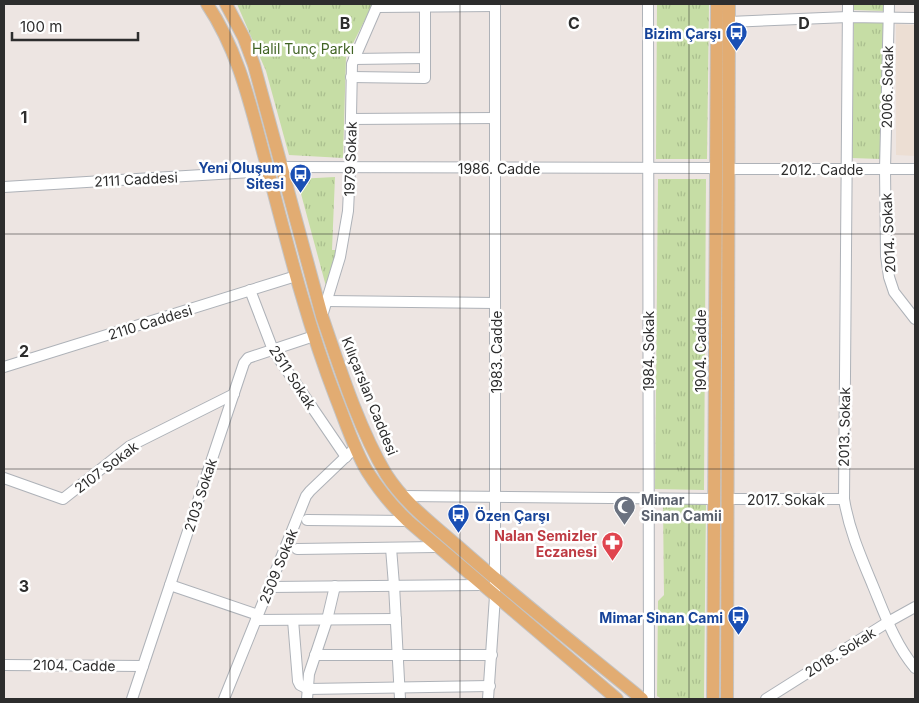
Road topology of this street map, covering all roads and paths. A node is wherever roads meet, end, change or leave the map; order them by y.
1 (207, 4) edge
2 (226, 4) edge
3 (648, 4) edge
4 (717, 4) edge
5 (729, 4) edge
6 (848, 4) edge
7 (889, 4) edge
8 (378, 5) edge
9 (495, 5) edge
10 (425, 6) junction
11 (848, 18) junction
12 (889, 18) junction
13 (915, 18) edge
14 (729, 22) junction
15 (425, 58) junction
16 (354, 59) junction
17 (352, 77) junction
18 (495, 118) junction
19 (351, 119) junction
20 (282, 167) junction
21 (350, 168) junction
22 (495, 168) junction
23 (648, 168) junction
24 (722, 169) junction
25 (846, 169) junction
26 (885, 169) junction
27 (915, 170) edge
28 (268, 171) junction
29 (4, 187) edge
30 (296, 276) junction
31 (250, 290) junction
32 (327, 301) junction
33 (495, 303) junction
34 (322, 316) junction
35 (915, 319) edge
36 (314, 336) junction
37 (273, 350) junction
38 (4, 367) edge
39 (234, 394) junction
40 (356, 448) junction
41 (346, 457) junction
42 (4, 478) edge
43 (403, 496) junction
44 (495, 497) junction
45 (649, 498) junction
46 (714, 499) junction
47 (728, 499) junction
48 (844, 499) junction
49 (308, 520) dead end
50 (408, 521) junction
51 (390, 548) junction
52 (436, 548) junction
53 (297, 549) dead end
54 (495, 579) junction
55 (170, 585) junction
56 (394, 585) junction
57 (481, 585) junction
58 (335, 586) junction
59 (270, 587) junction
60 (495, 596) junction
61 (915, 607) edge
62 (257, 618) junction
63 (396, 619) junction
64 (293, 620) junction
65 (327, 620) junction
66 (888, 622) junction
67 (315, 655) junction
68 (397, 655) junction
69 (492, 655) junction
70 (4, 665) edge
71 (143, 666) junction
72 (915, 668) edge
73 (490, 686) junction
74 (399, 688) junction
75 (308, 694) edge
76 (132, 699) edge
77 (224, 699) edge
78 (400, 699) edge
79 (488, 699) edge
80 (617, 699) edge
81 (642, 699) edge
82 (649, 699) edge
83 (713, 699) edge
84 (727, 699) edge
85 (766, 699) edge

1 - 28 main road
2 - 20 main road, Kılıçarslan Caddesi
3 - 23 street, 1984. Sokak
4 - 24 main road, 1904. Cadde
5 - 14 main road, 1904. Cadde
6 - 11 street, 2013. Sokak
7 - 12 street, 2006. Sokak
8 - 10 street
8 - 16 street, 1979 Sokak
9 - 10 street
9 - 18 street, 1983. Cadde
10 - 15 street
11 - 12 street
11 - 14 street
11 - 25 street, 2013. Sokak
12 - 13 street
12 - 26 street, 2006. Sokak
14 - 24 main road, 1904. Cadde
15 - 16 street
15 - 17 street
16 - 17 street, 1979 Sokak
17 - 19 street, 1979 Sokak
18 - 19 street
18 - 22 street, 1983. Cadde
19 - 21 street, 1979 Sokak
20 - 21 street, 1986. Cadde
20 - 28 main road
20 - 34 main road, Kılıçarslan Caddesi
21 - 22 street, 1986. Cadde
21 - 32 street, 1979 Sokak
22 - 23 street, 1986. Cadde
22 - 33 street, 1983. Cadde
23 - 24 street, 1986. Cadde
23 - 45 street, 1984. Sokak
24 - 25 street, 2012. Cadde
24 - 46 main road, 1904. Cadde
24 - 47 main road, 1904. Cadde
25 - 26 street, 2012. Cadde
25 - 48 street, 2013. Sokak
26 - 27 street, 2012. Cadde
26 - 35 street, 2014. Sokak
28 - 29 street, 2111 Caddesi
28 - 30 main road
30 - 31 street, 2110 Caddesi
30 - 36 main road
31 - 37 street, 2511 Sokak
31 - 38 street, 2110 Caddesi
32 - 33 street
32 - 34 street, 1979 Sokak
33 - 44 street, 1983. Cadde
34 - 43 main road, Kılıçarslan Caddesi
36 - 37 street, 2103 Sokak
36 - 40 main road
37 - 39 street, 2103 Sokak
37 - 41 street, 2511 Sokak
39 - 42 street, 2107 Sokak
39 - 55 street, 2103 Sokak
40 - 41 street, 2509 Sokak
40 - 50 main road
41 - 59 street, 2509 Sokak
43 - 44 street
43 - 54 main road, Kılıçarslan Caddesi
44 - 45 street
44 - 54 street, 1983. Cadde
45 - 46 street
45 - 82 street, 1984. Sokak
46 - 47 main road
46 - 83 main road, 1904. Cadde
47 - 48 street, 2017. Sokak
47 - 84 main road, 1904. Cadde
48 - 66 street, 2013. Sokak
49 - 50 street
50 - 52 main road
51 - 52 street
51 - 53 street
51 - 56 street
52 - 57 main road
54 - 60 street, 1983. Cadde
54 - 81 main road, Kılıçarslan Caddesi
55 - 62 street
55 - 71 street, 2103 Sokak
56 - 57 street
56 - 58 street
56 - 63 street
57 - 60 main road
58 - 59 street
58 - 65 street
59 - 62 street, 2509 Sokak
60 - 69 street, 1983. Cadde
60 - 80 main road
61 - 66 street, 2018. Sokak
62 - 64 street
62 - 77 street, 2509 Sokak
63 - 65 street
63 - 68 street
64 - 65 street
64 - 75 street
65 - 67 street
66 - 72 street, 2013. Sokak
66 - 85 street, 2018. Sokak
67 - 68 street
67 - 75 street
68 - 69 street
68 - 74 street
69 - 73 street, 1983. Cadde
70 - 71 street, 2104. Cadde
71 - 76 street, 2103 Sokak
73 - 74 street
73 - 79 street, 1983. Cadde
74 - 75 street
74 - 78 street

